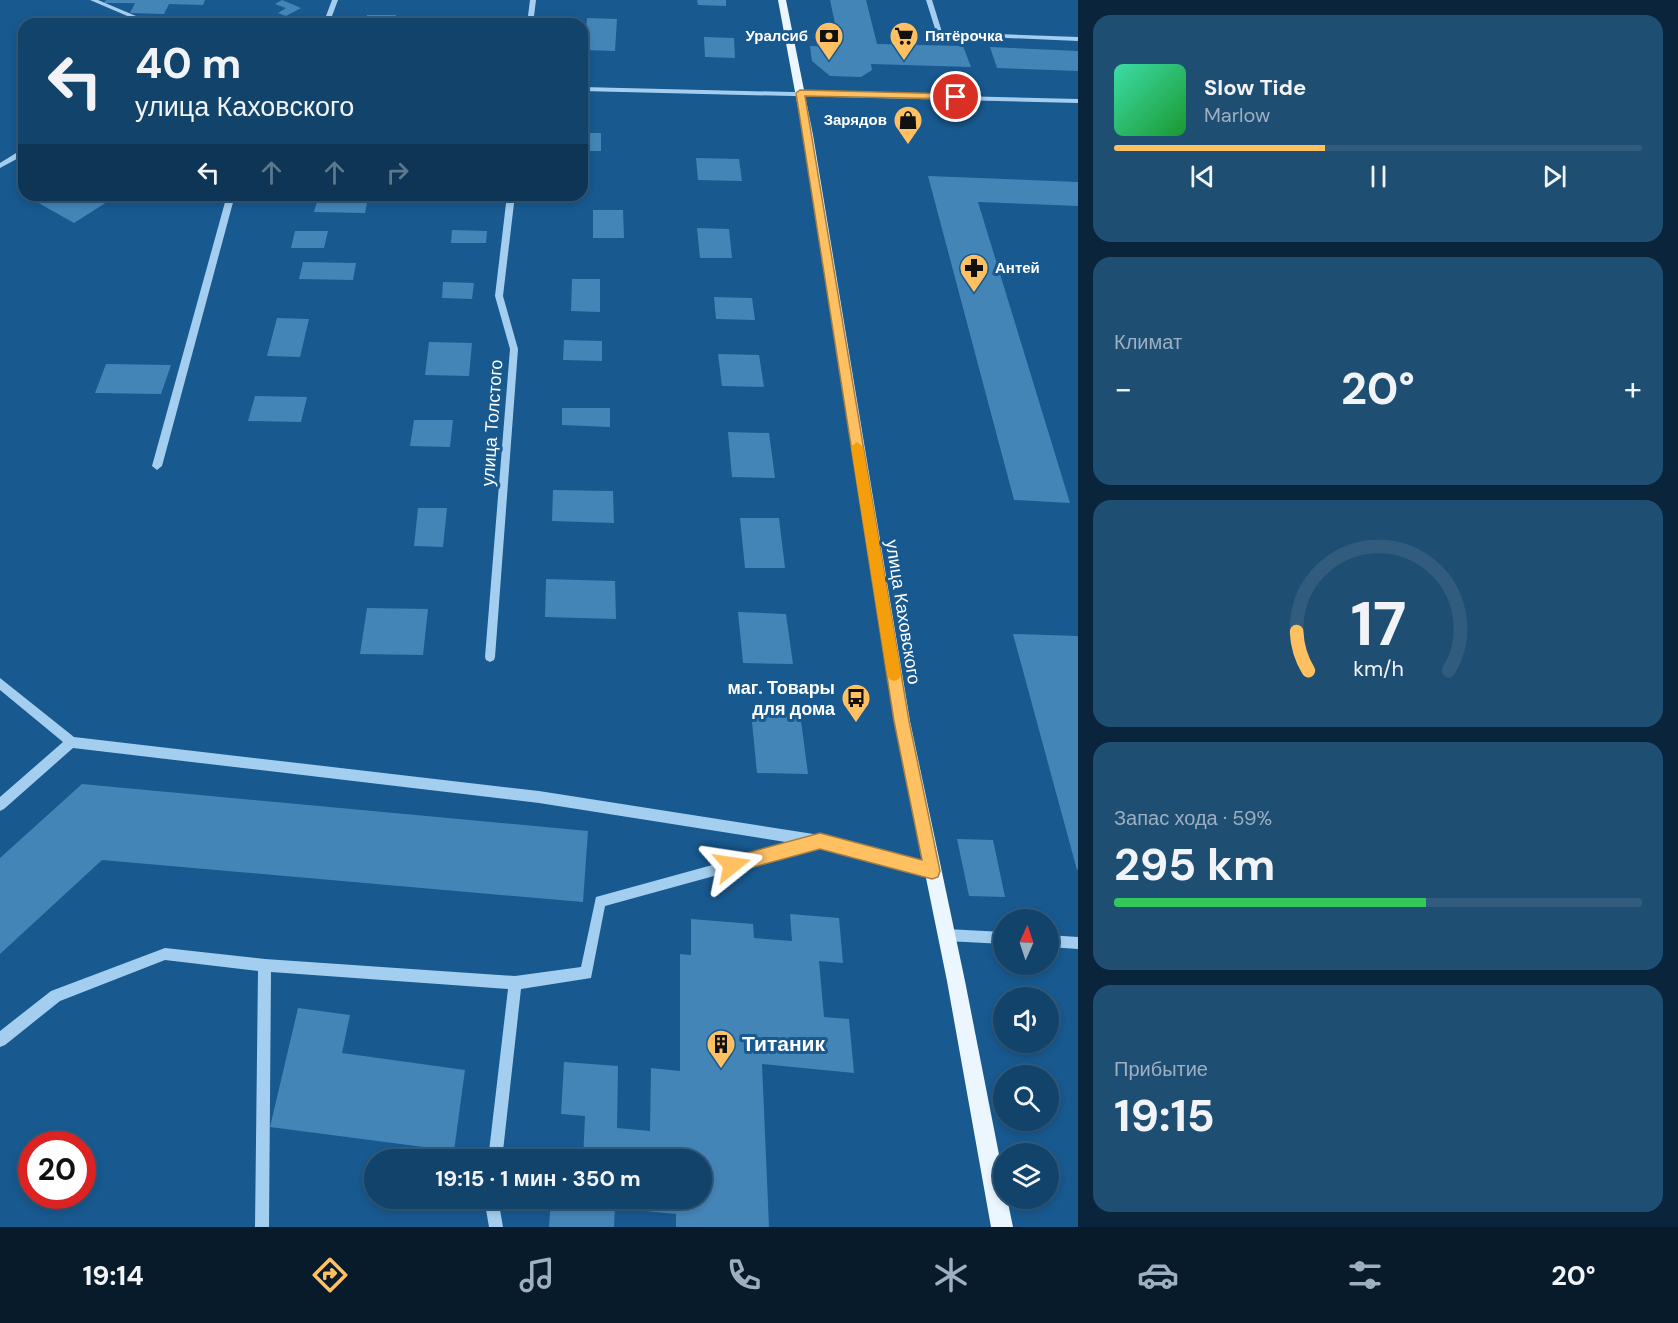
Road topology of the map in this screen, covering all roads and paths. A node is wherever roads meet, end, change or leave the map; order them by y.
1 (93, 0) edge
2 (335, 0) edge
3 (533, 0) edge
4 (782, 0) edge
5 (929, 0) edge
6 (137, 18) edge
7 (328, 18) edge
8 (531, 18) edge
9 (1078, 39) edge
10 (588, 89) edge
11 (800, 93) junction
12 (1078, 101) edge
13 (18, 156) edge
14 (0, 166) edge
15 (229, 201) edge
16 (510, 201) edge
17 (157, 466) dead end
18 (490, 657) dead end
19 (0, 683) edge
20 (71, 742) junction
21 (0, 805) edge
22 (820, 841) junction
23 (932, 871) junction
24 (946, 935) junction
25 (993, 937) edge
26 (1059, 942) edge
27 (1078, 943) edge
28 (265, 965) junction
29 (515, 983) junction
30 (0, 1040) edge
31 (496, 1149) edge
32 (490, 1209) edge
33 (493, 1209) edge
34 (262, 1227) edge
35 (488, 1227) edge
36 (496, 1227) edge
37 (1002, 1227) edge

1 - 6 street
2 - 7 street
3 - 8 street
4 - 11 main road, улица Каховского
5 - 9 street
10 - 11 street
11 - 12 street
11 - 23 main road, улица Каховского
13 - 14 street
15 - 17 street
16 - 18 street, улица Толстого
19 - 20 street
20 - 21 street
20 - 22 street
22 - 23 street
22 - 29 street
23 - 24 main road, улица Каховского
24 - 25 street
24 - 37 main road, улица Каховского
26 - 27 street
28 - 29 street
28 - 30 street
28 - 34 street
29 - 31 street
32 - 35 street
33 - 36 street

